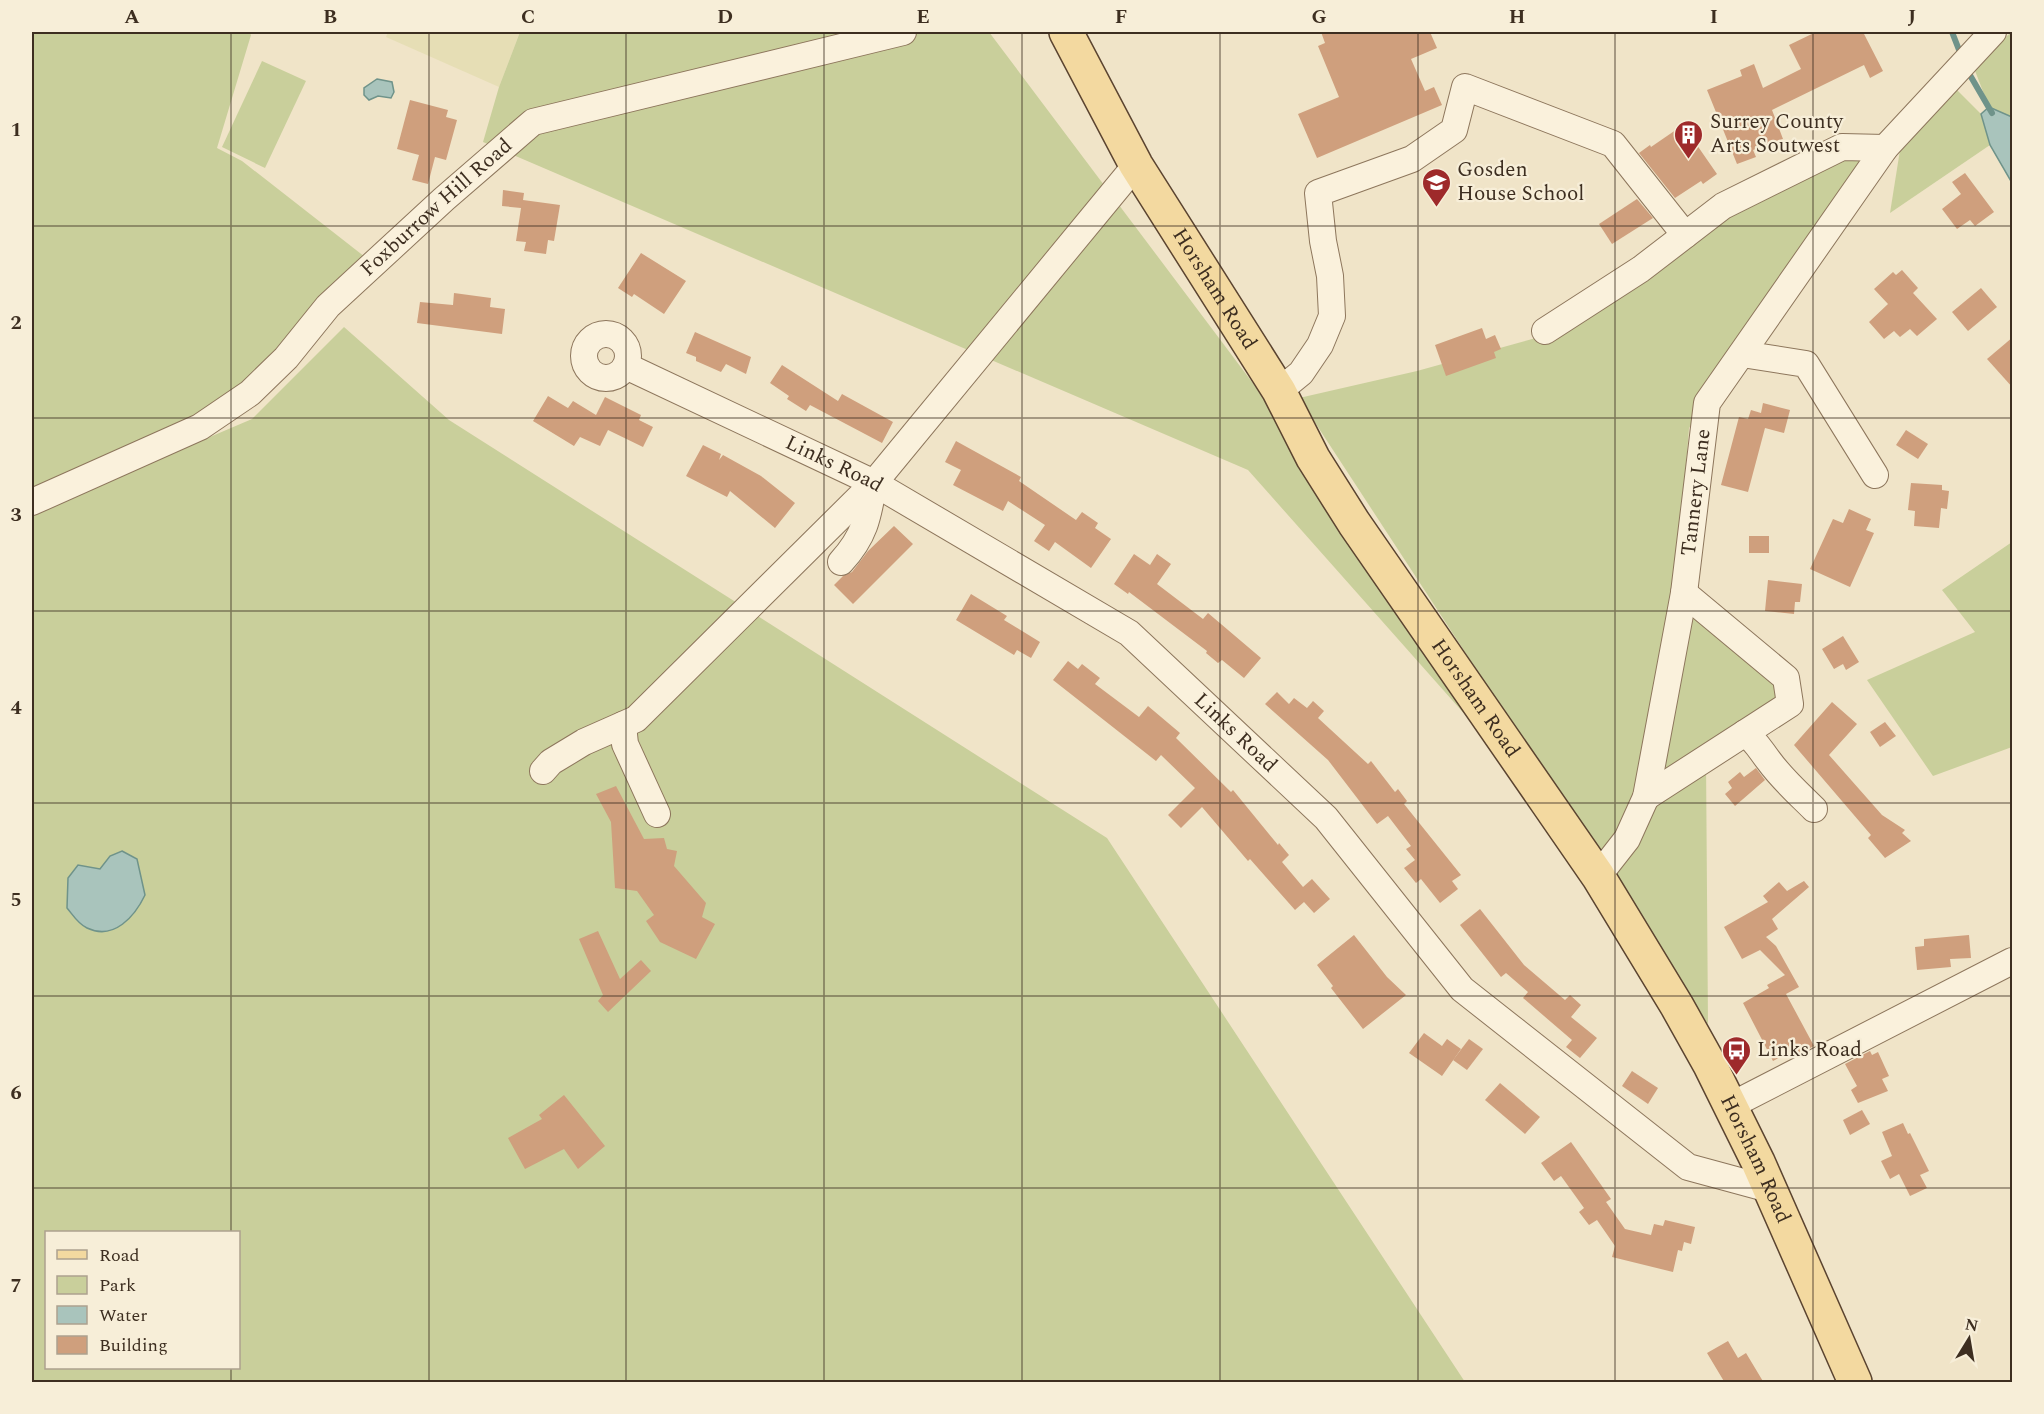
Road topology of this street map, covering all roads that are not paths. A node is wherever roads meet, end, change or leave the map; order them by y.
1 (903, 32) edge
2 (1066, 32) edge
3 (1993, 32) edge
4 (1886, 148) junction
5 (1136, 165) junction
6 (1685, 235) junction
7 (1545, 331) dead end
8 (1742, 354) junction
9 (626, 366) dead end
10 (1279, 391) junction
11 (1875, 475) dead end
12 (874, 483) junction
13 (32, 502) edge
14 (841, 562) dead end
15 (1684, 593) junction
16 (623, 725) junction
17 (1745, 733) junction
18 (543, 771) dead end
19 (1646, 797) junction
20 (1814, 809) dead end
21 (657, 814) dead end
22 (1598, 876) junction
23 (2013, 962) edge
24 (1730, 1106) junction
25 (1768, 1189) junction
26 (1855, 1383) edge

1 - 13 street, Foxburrow Hill Road
2 - 5 main road, Horsham Road
3 - 4 street, Tannery Lane
4 - 6 street
4 - 8 street, Tannery Lane
5 - 10 main road, Horsham Road
5 - 12 street
6 - 7 street
6 - 10 street
8 - 11 street
8 - 15 street, Tannery Lane
9 - 12 street, Links Road
10 - 22 main road, Horsham Road
12 - 14 street
12 - 16 street
12 - 25 street, Links Road
15 - 17 street
15 - 19 street, Tannery Lane
16 - 18 street
16 - 21 street
17 - 19 street
17 - 20 street
19 - 22 street, Tannery Lane
22 - 24 main road, Horsham Road
23 - 24 street
24 - 25 main road, Horsham Road
25 - 26 main road, Horsham Road

